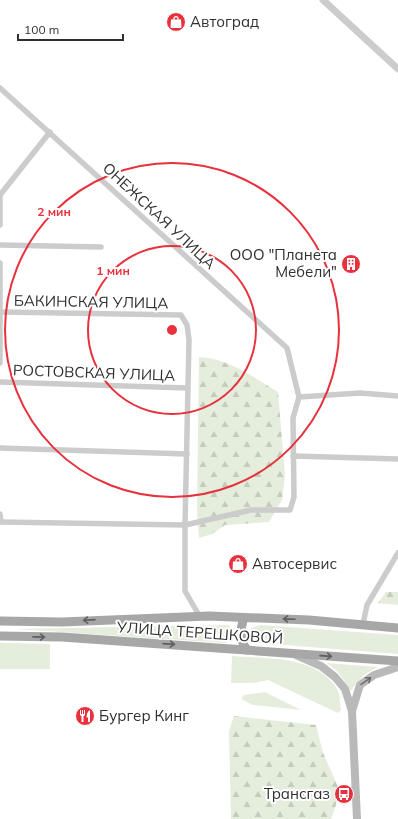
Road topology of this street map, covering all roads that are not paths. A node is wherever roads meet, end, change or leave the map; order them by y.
1 (324, 0) edge
2 (398, 69) edge
3 (0, 88) edge
4 (50, 132) junction
5 (0, 195) edge
6 (0, 225) edge
7 (0, 245) edge
8 (101, 247) dead end
9 (0, 263) edge
10 (0, 312) edge
11 (0, 363) edge
12 (0, 382) edge
13 (187, 388) junction
14 (398, 396) edge
15 (299, 397) junction
16 (0, 448) edge
17 (187, 454) junction
18 (293, 456) junction
19 (398, 459) edge
20 (0, 514) edge
21 (0, 522) edge
22 (184, 525) junction
23 (398, 553) edge
24 (200, 616) junction
25 (244, 618) junction
26 (0, 621) edge
27 (362, 624) junction
28 (398, 628) edge
29 (0, 636) edge
30 (247, 650) junction
31 (293, 654) junction
32 (398, 661) edge
33 (398, 668) edge
34 (352, 711) junction
35 (356, 819) edge

1 - 2 street
3 - 4 street, ОНЕЖСКАЯ УЛИЦА
4 - 5 street
4 - 15 street, ОНЕЖСКАЯ УЛИЦА
5 - 6 street
7 - 8 street
9 - 10 street
10 - 11 street
10 - 13 street, БАКИНСКАЯ УЛИЦА
12 - 13 street, РОСТОВСКАЯ УЛИЦА
13 - 17 street
14 - 15 street
15 - 18 street, ОНЕЖСКАЯ УЛИЦА
16 - 17 street
17 - 22 street
18 - 19 street
18 - 22 street, ОНЕЖСКАЯ УЛИЦА
20 - 21 street
21 - 22 street
22 - 24 street
23 - 27 street
24 - 25 main road, УЛИЦА ТЕРЕШКОВОЙ
24 -> 26 main road, УЛИЦА ТЕРЕШКОВОЙ
27 -> 25 main road, УЛИЦА ТЕРЕШКОВОЙ
25 - 30 main road
27 - 28 main road, УЛИЦА ТЕРЕШКОВОЙ
29 -> 30 main road, УЛИЦА ТЕРЕШКОВОЙ
30 - 31 main road, УЛИЦА ТЕРЕШКОВОЙ
31 -> 32 main road, УЛИЦА ТЕРЕШКОВОЙ
31 - 34 main road
34 -> 33 main road
34 - 35 main road

